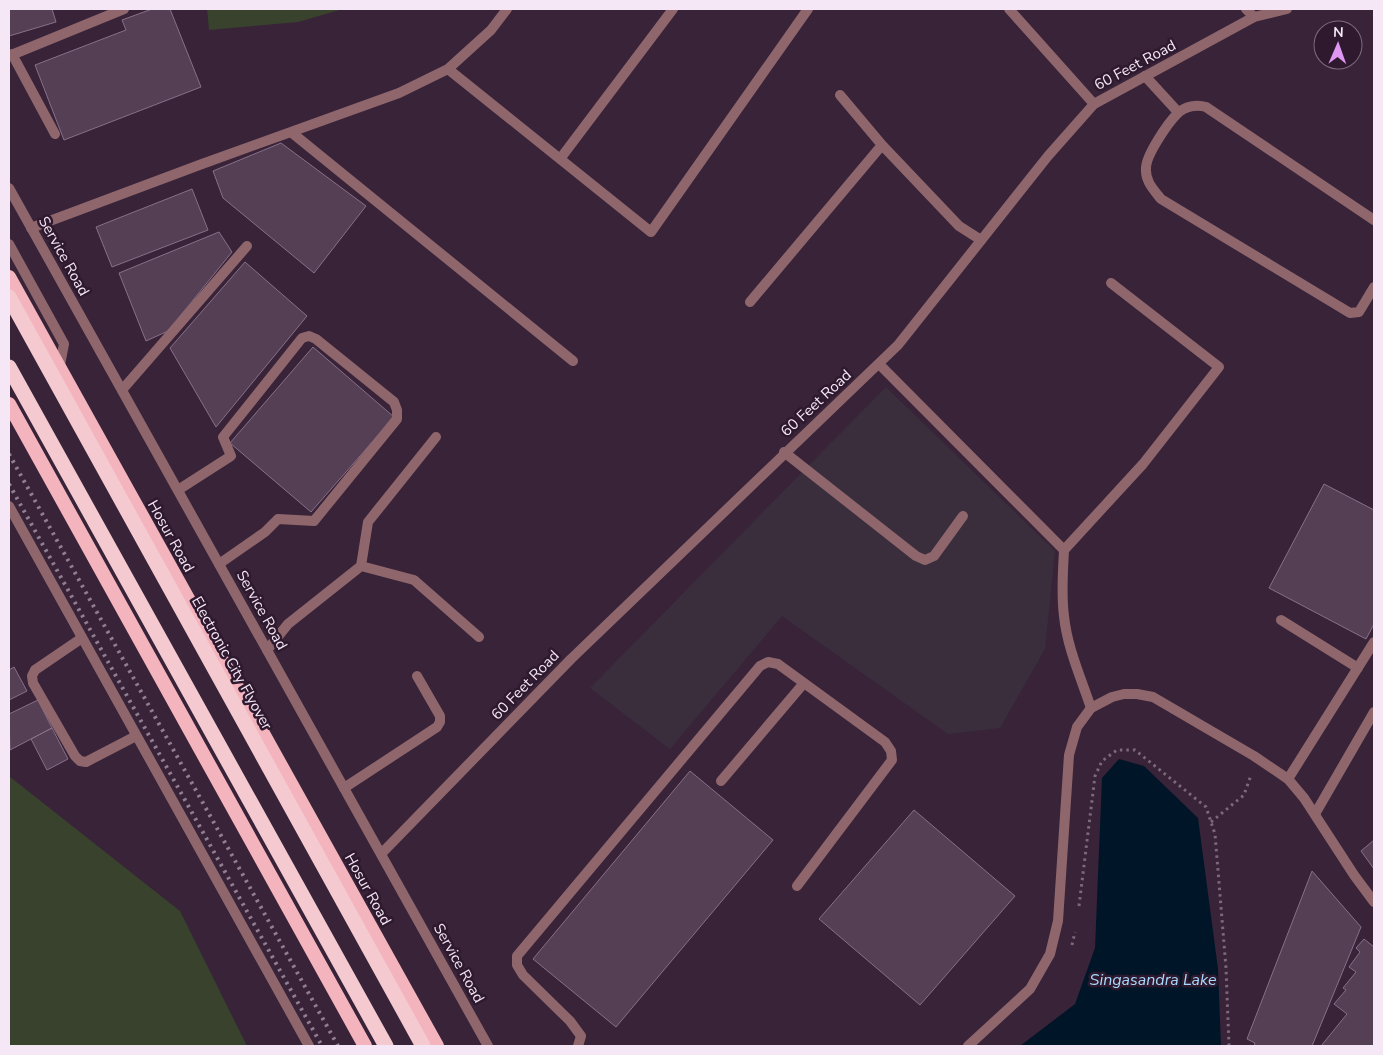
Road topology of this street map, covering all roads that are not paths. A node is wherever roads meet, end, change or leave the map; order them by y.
1 (124, 9) edge
2 (507, 9) edge
3 (673, 9) edge
4 (808, 9) edge
5 (1009, 9) edge
6 (1246, 9) edge
7 (1287, 9) edge
8 (1254, 17) junction
9 (10, 55) edge
10 (448, 69) junction
11 (1145, 76) junction
12 (840, 95) dead end
13 (1094, 104) junction
14 (1178, 112) junction
15 (291, 132) junction
16 (55, 134) dead end
17 (882, 145) junction
18 (560, 159) junction
19 (9, 188) edge
20 (1374, 220) edge
21 (31, 228) junction
22 (981, 240) junction
23 (9, 244) edge
24 (247, 246) dead end
25 (9, 277) edge
26 (1111, 283) dead end
27 (1374, 287) edge
28 (9, 297) edge
29 (750, 302) dead end
30 (574, 361) dead end
31 (879, 364) junction
32 (9, 367) edge
33 (9, 382) edge
34 (56, 382) junction
35 (122, 390) junction
36 (9, 404) edge
37 (32, 410) junction
38 (436, 437) dead end
39 (784, 452) junction
40 (178, 490) junction
41 (9, 506) edge
42 (963, 516) dead end
43 (1064, 550) junction
44 (218, 564) junction
45 (361, 566) junction
46 (1281, 620) dead end
47 (478, 637) dead end
48 (82, 638) junction
49 (1374, 642) edge
50 (267, 650) junction
51 (1358, 668) junction
52 (417, 676) dead end
53 (804, 684) junction
54 (1091, 708) junction
55 (1374, 712) edge
56 (136, 736) junction
57 (1288, 779) junction
58 (721, 781) dead end
59 (344, 788) junction
60 (1315, 814) junction
61 (381, 854) junction
62 (797, 886) dead end
63 (1374, 902) edge
64 (309, 1046) edge
65 (365, 1046) edge
66 (386, 1046) edge
67 (423, 1046) edge
68 (437, 1046) edge
69 (488, 1046) edge
70 (578, 1046) edge
71 (968, 1046) edge

1 - 9 street
2 - 10 street
3 - 18 street
4 - 18 street
5 - 13 street
6 - 8 street
7 - 8 street, 60 Feet Road
8 - 11 street, 60 Feet Road
9 - 16 street
10 - 15 street
10 - 18 street
11 - 13 street, 60 Feet Road
11 - 14 street
12 - 17 street
13 - 22 street, 60 Feet Road
14 - 20 street
14 - 27 street
15 - 21 street
15 - 30 street
17 - 22 street
17 - 29 street
19 - 21 street, Service Road
21 - 35 street, Service Road
22 - 31 street, 60 Feet Road
23 - 34 street
24 - 35 street
25 - 68 highway, Hosur Road
26 - 43 street
28 - 34 highway, Electronic City Flyover
31 - 39 street, 60 Feet Road
31 - 43 street
32 - 37 highway
33 - 37 street
34 - 67 highway, Electronic City Flyover
35 - 40 street, Service Road
36 - 65 highway
37 - 66 highway
38 - 45 street
39 - 42 street
39 - 61 street, 60 Feet Road
40 - 44 street, Service Road
40 - 44 street
41 - 48 street
43 - 54 street
44 - 50 street, Service Road
45 - 47 street
45 - 50 street
46 - 51 street
48 - 56 street
48 - 56 street
49 - 51 street
50 - 59 street, Service Road
51 - 57 street
52 - 59 street
53 - 58 street
53 - 62 street
53 - 70 street
54 - 57 street
54 - 71 street
55 - 60 street
56 - 64 street
57 - 60 street
59 - 61 street, Service Road
60 - 63 street
61 - 69 street, Service Road

